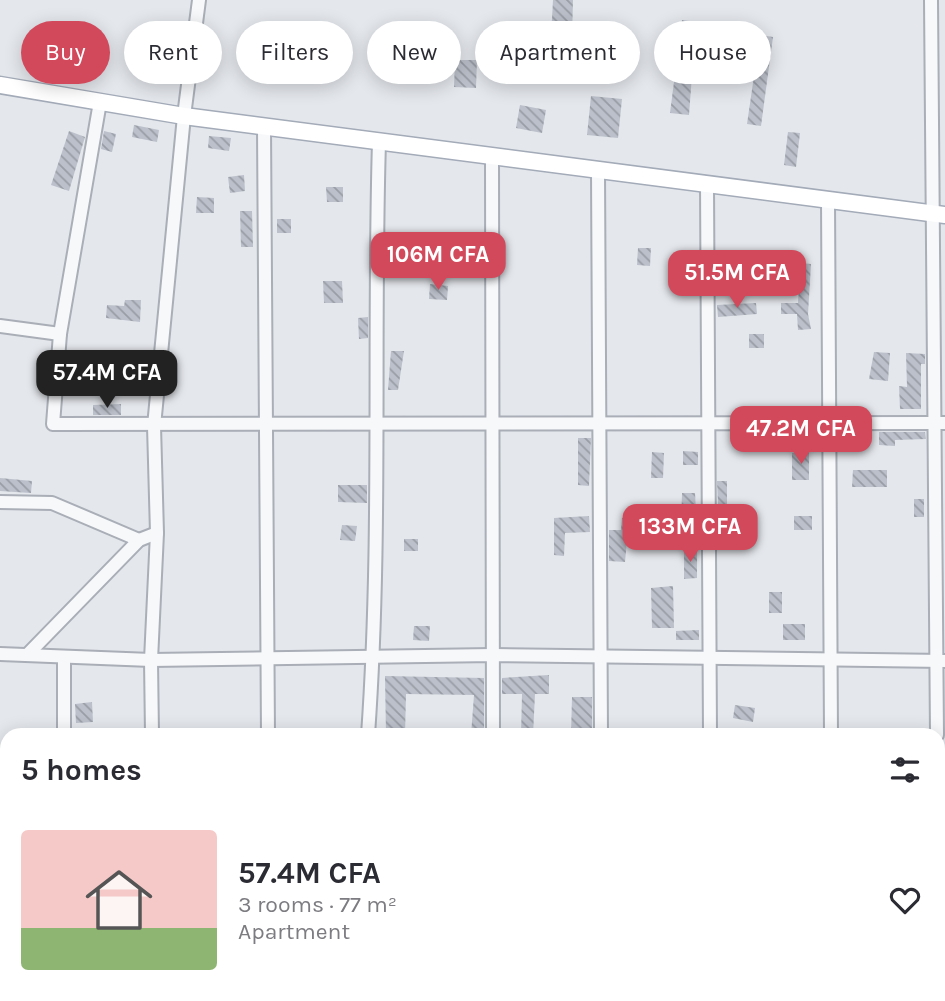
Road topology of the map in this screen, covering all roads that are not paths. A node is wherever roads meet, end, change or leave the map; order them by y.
1 (199, 0) edge
2 (931, 0) edge
3 (0, 85) edge
4 (100, 102) junction
5 (184, 116) junction
6 (264, 127) junction
7 (379, 142) junction
8 (492, 157) junction
9 (598, 171) junction
10 (707, 184) junction
11 (828, 200) junction
12 (939, 214) edge
13 (0, 326) edge
14 (60, 334) junction
15 (708, 423) junction
16 (830, 423) junction
17 (939, 423) edge
18 (378, 424) junction
19 (494, 424) junction
20 (600, 424) junction
21 (267, 425) junction
22 (154, 426) junction
23 (0, 502) edge
24 (157, 533) junction
25 (139, 540) junction
26 (0, 654) edge
27 (27, 655) junction
28 (493, 655) junction
29 (709, 656) junction
30 (600, 657) junction
31 (64, 658) junction
32 (269, 659) junction
33 (373, 659) junction
34 (151, 660) junction
35 (830, 660) junction
36 (942, 661) edge
37 (64, 728) edge
38 (152, 728) edge
39 (268, 728) edge
40 (368, 728) edge
41 (493, 728) edge
42 (601, 728) edge
43 (710, 728) edge
44 (831, 728) edge
45 (937, 728) edge

1 - 5 street
2 - 12 street
3 - 4 main road
4 - 5 main road
4 - 14 street
5 - 6 main road
5 - 22 street
6 - 7 main road
6 - 21 street
7 - 8 main road
7 - 18 street
8 - 9 main road
8 - 19 street
9 - 10 main road
9 - 20 street
10 - 11 main road
10 - 15 street
11 - 12 main road
11 - 16 street
12 - 17 street
13 - 14 street
14 - 22 street
15 - 16 street
15 - 20 street
15 - 29 street
16 - 17 street
16 - 35 street
17 - 36 street
18 - 19 street
18 - 21 street
18 - 33 street
19 - 20 street
19 - 28 street
20 - 30 street
21 - 22 street
21 - 32 street
22 - 24 street
23 - 25 street
24 - 25 street
24 - 34 street
25 - 27 street
26 - 27 street
27 - 31 street
28 - 30 street
28 - 33 street
28 - 41 street
29 - 30 street
29 - 35 street
29 - 43 street
30 - 42 street
31 - 34 street
31 - 37 street
32 - 33 street
32 - 34 street
32 - 39 street
33 - 40 street
34 - 38 street
35 - 36 street
35 - 44 street
36 - 45 street

